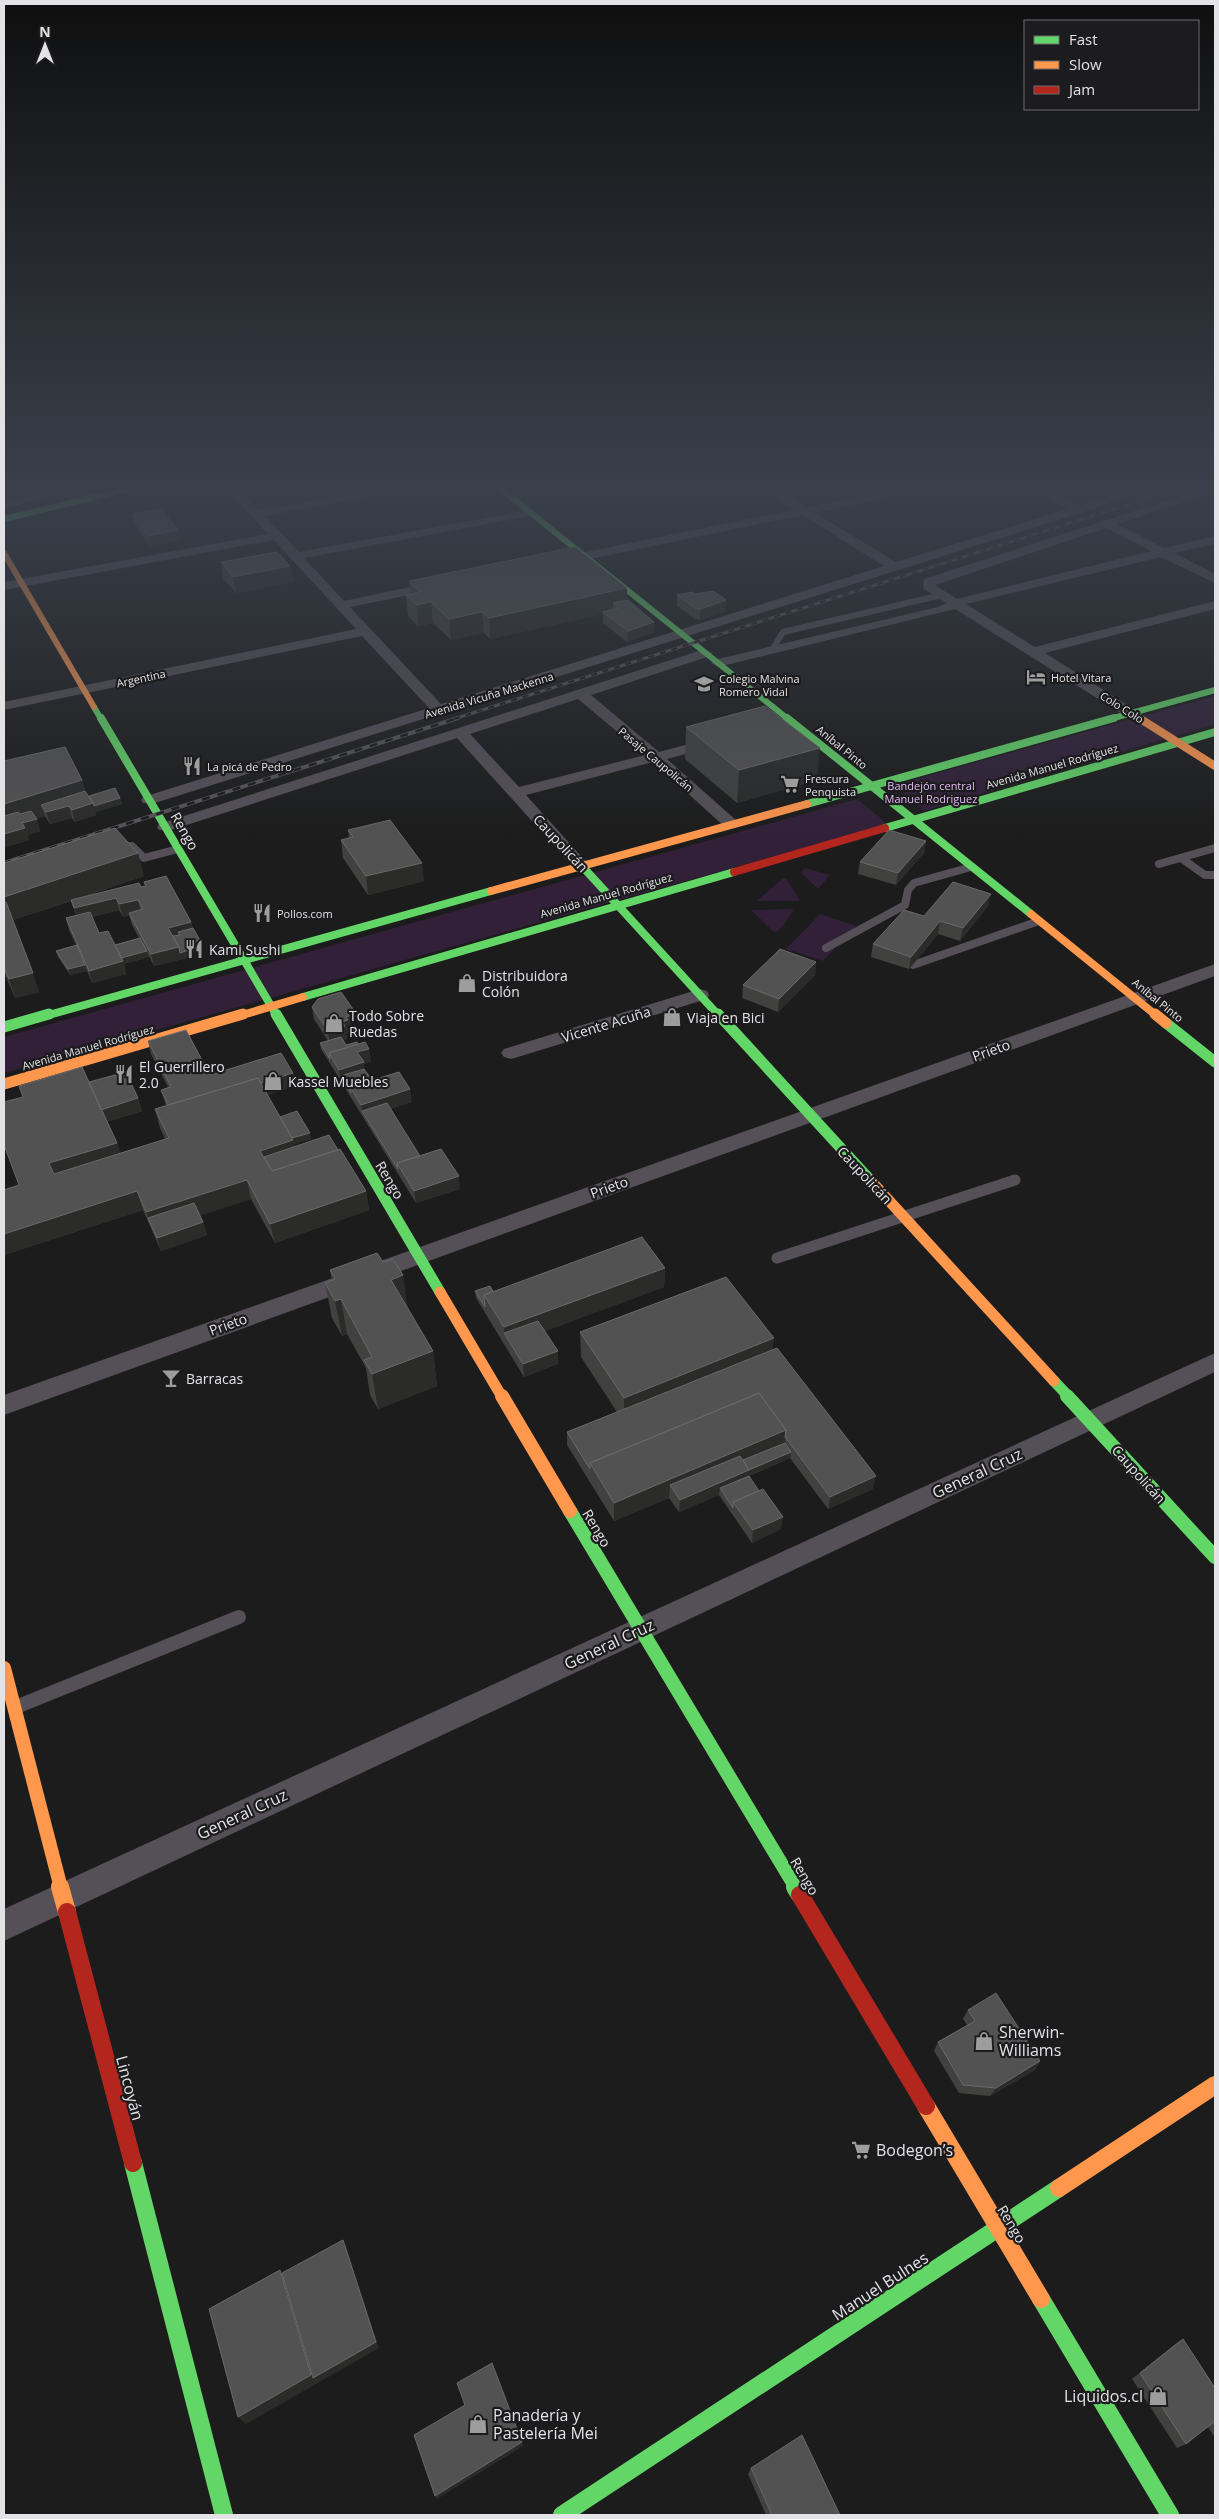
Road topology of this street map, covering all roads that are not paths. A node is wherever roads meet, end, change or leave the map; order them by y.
1 (35, 607) edge
2 (343, 607) edge
3 (649, 607) edge
4 (770, 607) edge
5 (892, 607) edge
6 (950, 607) edge
7 (960, 607) edge
8 (1209, 607) edge
9 (366, 631) junction
10 (683, 634) junction
11 (772, 650) junction
12 (1033, 652) junction
13 (705, 653) junction
14 (718, 663) junction
15 (84, 690) junction
16 (1215, 690) edge
17 (580, 693) junction
18 (4, 706) edge
19 (439, 710) junction
20 (1132, 714) junction
21 (792, 723) junction
22 (776, 727) edge
23 (460, 732) junction
24 (1215, 732) edge
25 (730, 738) edge
26 (1178, 742) junction
27 (656, 757) junction
28 (1215, 766) edge
29 (870, 786) junction
30 (515, 793) junction
31 (150, 800) junction
32 (912, 820) junction
33 (731, 824) junction
34 (165, 827) junction
35 (1215, 848) edge
36 (178, 849) junction
37 (111, 850) edge
38 (1181, 858) junction
39 (1159, 864) dead end
40 (582, 866) junction
41 (971, 867) junction
42 (1215, 876) edge
43 (618, 905) junction
44 (1039, 921) junction
45 (826, 948) dead end
46 (243, 960) junction
47 (913, 965) edge
48 (1215, 970) edge
49 (700, 995) junction
50 (1136, 998) junction
51 (269, 1006) junction
52 (4, 1027) edge
53 (512, 1053) dead end
54 (1215, 1062) edge
55 (4, 1084) edge
56 (810, 1115) junction
57 (1015, 1180) dead end
58 (904, 1218) junction
59 (418, 1256) junction
60 (777, 1258) dead end
61 (1215, 1362) edge
62 (4, 1405) edge
63 (1090, 1421) junction
64 (1215, 1558) edge
65 (239, 1617) dead end
66 (640, 1629) junction
67 (4, 1668) edge
68 (14, 1708) junction
69 (63, 1898) junction
70 (4, 1925) edge
71 (1215, 2085) edge
72 (997, 2228) junction
73 (224, 2515) edge
74 (562, 2515) edge
75 (1170, 2515) edge

1 - 15 main road, Rengo
2 - 9 street
3 - 10 main road, Aníbal Pinto
4 - 10 street, Avenida Vicuña Mackenna
5 - 11 lane
6 - 11 street
7 - 12 street, Colo Colo
8 - 12 street
9 - 15 street, Argentina
9 - 19 street
10 - 13 main road, Aníbal Pinto
10 - 19 street, Avenida Vicuña Mackenna
11 - 14 street
12 - 20 street, Colo Colo
13 - 14 main road, Aníbal Pinto
13 - 17 street, Avenida Vicuña Mackenna
14 - 21 main road, Aníbal Pinto
15 - 18 street, Argentina
15 - 31 main road, Rengo
16 - 20 main road
17 - 23 street, Avenida Vicuña Mackenna
17 - 27 street, Pasaje Caupolicán
19 - 31 street, Avenida Vicuña Mackenna
20 - 26 main road, Colo Colo
20 - 29 main road
21 - 22 street
21 - 29 main road, Aníbal Pinto
23 - 30 street, Caupolicán
23 - 34 street, Avenida Vicuña Mackenna
24 - 26 main road, Avenida Manuel Rodríguez
25 - 27 street
26 - 28 main road, Colo Colo
26 - 32 main road, Avenida Manuel Rodríguez
27 - 30 street
27 - 33 street, Pasaje Caupolicán
29 - 32 main road, Aníbal Pinto
29 - 33 main road
30 - 40 street, Caupolicán
31 - 34 main road, Rengo
32 - 41 main road, Aníbal Pinto
32 - 43 main road, Avenida Manuel Rodríguez
33 - 40 main road
34 - 36 main road, Rengo
35 - 38 lane
36 - 37 lane
36 - 46 main road, Rengo
38 - 39 lane
38 - 42 lane
40 - 43 main road, Caupolicán
40 - 46 main road
41 - 44 main road, Aníbal Pinto
41 - 45 lane
43 - 49 main road, Caupolicán
43 - 51 main road, Avenida Manuel Rodríguez
44 - 47 lane
44 - 50 main road, Aníbal Pinto
46 - 51 main road, Rengo
46 - 52 main road
48 - 50 street, Prieto
49 - 53 street, Vicente Acuña
49 - 56 main road, Caupolicán
50 - 54 main road, Aníbal Pinto
50 - 56 street, Prieto
51 - 55 main road, Avenida Manuel Rodríguez
51 - 59 main road, Rengo
56 - 58 main road, Caupolicán
56 - 59 street, Prieto
57 - 58 lane
58 - 60 lane
58 - 63 main road, Caupolicán
59 - 62 street, Prieto
59 - 66 main road, Rengo
61 - 63 street, General Cruz
63 - 64 main road, Caupolicán
63 - 66 street, General Cruz
65 - 68 lane
66 - 69 street, General Cruz
66 - 72 main road, Rengo
67 - 68 main road, Lincoyán
68 - 69 main road, Lincoyán
69 - 70 street, General Cruz
69 - 73 main road, Lincoyán
71 - 72 main road, Manuel Bulnes
72 - 74 main road, Manuel Bulnes
72 - 75 main road, Rengo

